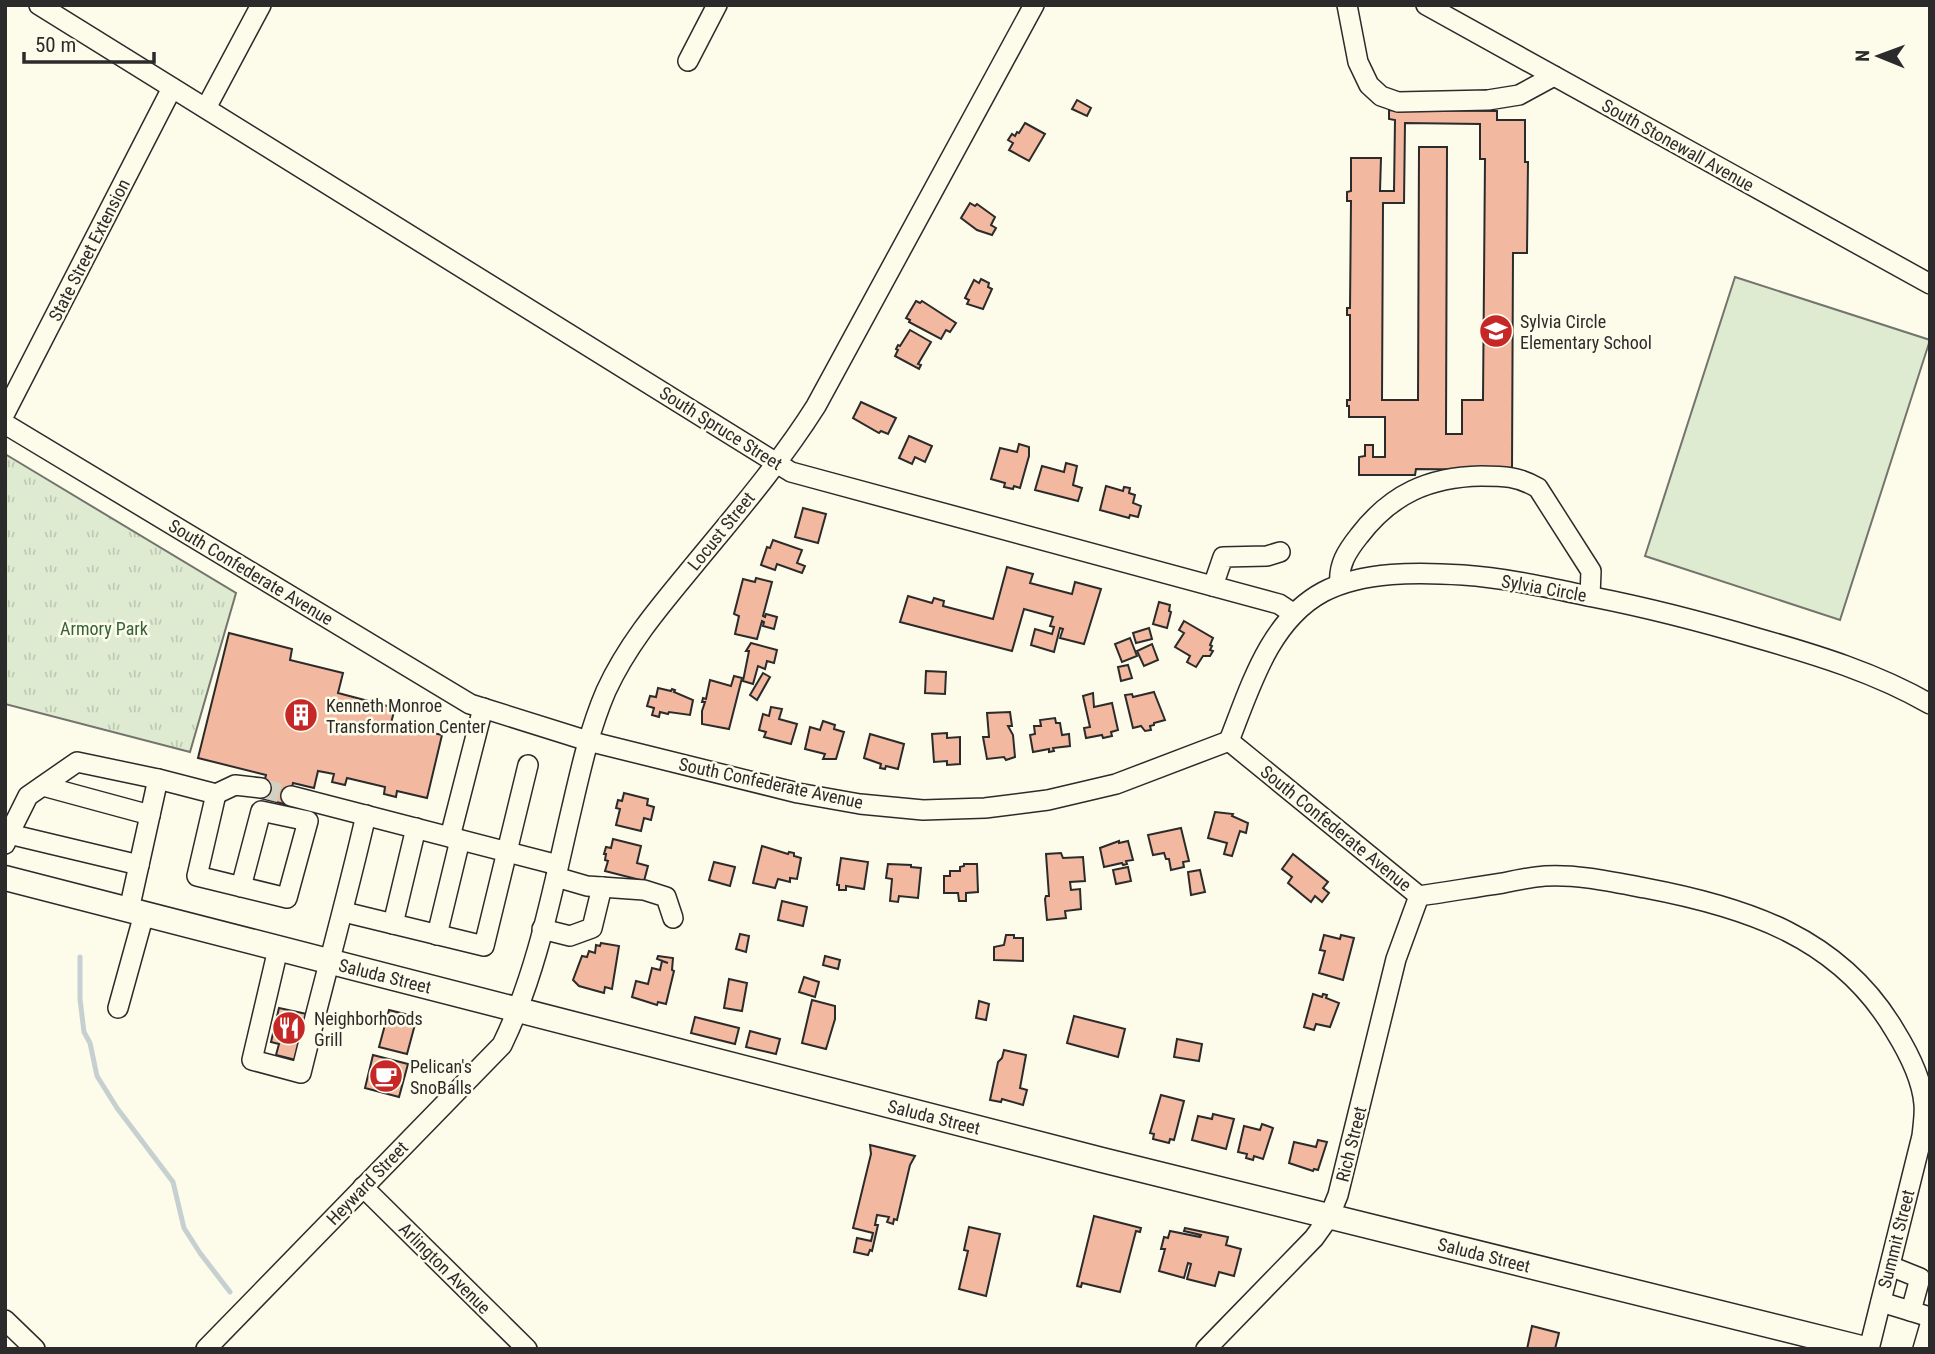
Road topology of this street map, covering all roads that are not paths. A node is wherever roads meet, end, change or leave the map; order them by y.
1 (39, 5) edge
2 (261, 5) edge
3 (717, 5) edge
4 (1034, 5) edge
5 (1347, 5) edge
6 (1426, 5) edge
7 (688, 61) dead end
8 (1553, 76) junction
9 (172, 88) junction
10 (206, 108) junction
11 (1930, 284) edge
12 (5, 413) edge
13 (5, 424) edge
14 (776, 463) junction
15 (1280, 552) dead end
16 (1340, 584) junction
17 (1213, 586) junction
18 (1590, 596) junction
19 (1294, 614) junction
20 (1930, 704) edge
21 (483, 708) junction
22 (588, 741) junction
23 (1229, 741) junction
24 (528, 765) dead end
25 (158, 779) junction
26 (43, 786) junction
27 (261, 788) tunnel mouth
28 (216, 794) junction
29 (291, 796) tunnel mouth
30 (150, 815) junction
31 (366, 815) junction
32 (416, 828) junction
33 (455, 838) junction
34 (7, 839) edge
35 (508, 852) junction
36 (139, 864) junction
37 (557, 871) junction
38 (5, 878) edge
39 (241, 887) junction
40 (602, 887) junction
41 (1419, 896) junction
42 (136, 912) junction
43 (344, 912) junction
44 (673, 918) dead end
45 (393, 924) junction
46 (542, 929) junction
47 (437, 935) junction
48 (278, 949) junction
49 (328, 962) junction
50 (118, 1008) dead end
51 (519, 1011) junction
52 (1926, 1086) edge
53 (363, 1187) junction
54 (1329, 1217) junction
55 (1890, 1266) junction
56 (1881, 1302) junction
57 (1921, 1314) edge
58 (5, 1320) edge
59 (35, 1349) edge
60 (206, 1349) edge
61 (527, 1349) edge
62 (1206, 1349) edge
63 (1867, 1349) edge

1 - 9 street
2 - 10 street
3 - 7 street
4 - 14 street, Locust Street
5 - 8 street
6 - 8 street, South Stonewall Avenue
8 - 11 street, South Stonewall Avenue
9 - 10 street, South Spruce Street
9 - 12 street, State Street Extension
10 - 14 street, South Spruce Street
13 - 21 street, South Confederate Avenue
14 - 17 street, South Spruce Street
14 - 22 street, Locust Street
15 - 17 street
16 - 18 street, Sylvia Circle
16 - 18 street
16 - 19 street, Sylvia Circle
17 - 19 street, South Spruce Street
18 - 20 street, Sylvia Circle
19 - 23 street, Sylvia Circle
21 - 22 street, South Confederate Avenue
21 - 33 street
22 - 23 street, South Confederate Avenue
22 - 37 street, Locust Street
23 - 41 street, South Confederate Avenue
24 - 35 street
25 - 26 street
25 - 28 street
25 - 30 street
26 - 30 street
26 - 34 street
27 - 28 street
28 - 39 street
29 - 31 street
30 - 36 street
31 - 32 street
31 - 43 street
32 - 33 street
32 - 45 street
33 - 35 street
33 - 47 street
34 - 36 street
35 - 37 street
35 - 47 street
36 - 42 street
37 - 40 street
37 - 46 street, Locust Street
38 - 42 main road, Saluda Street
39 - 39 street
40 - 44 street
40 - 46 street
41 - 52 street, South Confederate Avenue
41 - 54 street, Rich Street
42 - 48 main road, Saluda Street
42 - 50 street
43 - 45 street
43 - 49 street
45 - 47 street
46 - 51 street, Locust Street
48 - 49 main road, Saluda Street
48 - 49 street
49 - 51 main road, Saluda Street
51 - 53 street, Heyward Street
51 - 54 main road, Saluda Street
52 - 55 street, Summit Street
53 - 60 street, Heyward Street
53 - 61 street, Arlington Avenue
54 - 62 street, Rich Street
54 - 63 main road, Saluda Street
55 - 56 street, Summit Street
55 - 57 street
56 - 57 street
56 - 63 street, Summit Street
58 - 59 street

